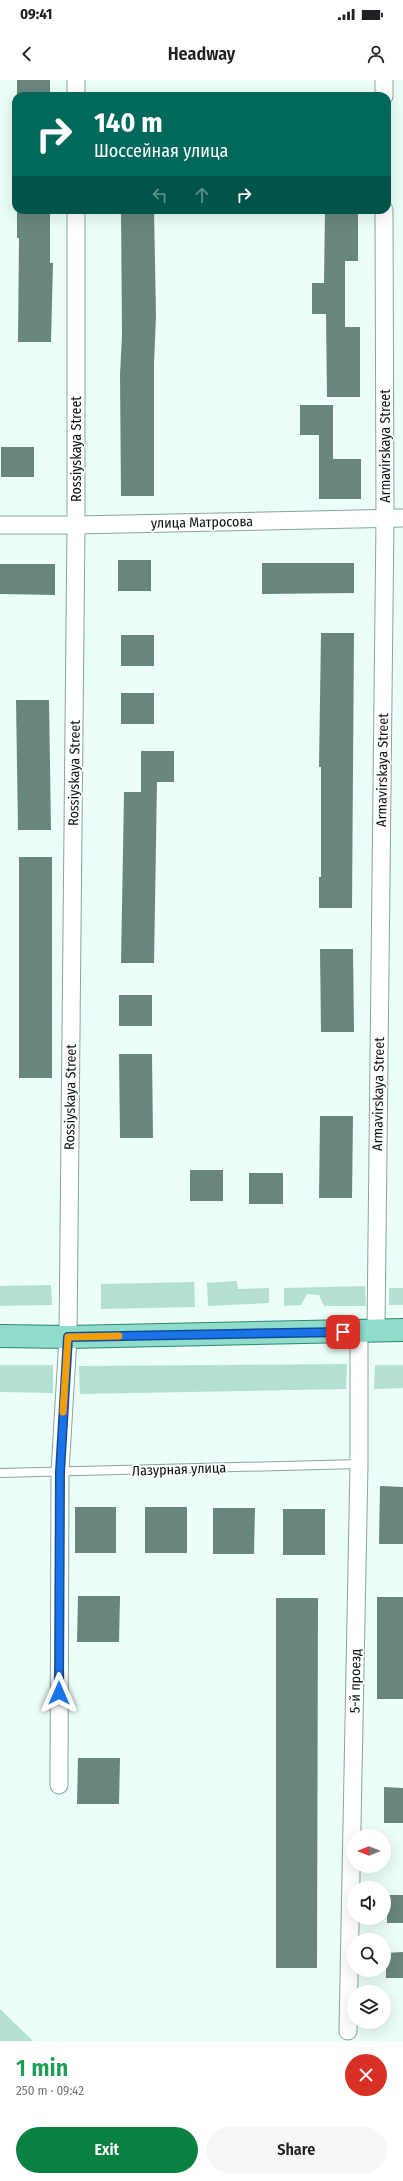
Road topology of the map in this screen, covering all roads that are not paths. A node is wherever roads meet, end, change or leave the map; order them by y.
1 (76, 80) edge
2 (384, 80) edge
3 (76, 92) edge
4 (384, 92) edge
5 (76, 214) edge
6 (384, 214) edge
7 (385, 518) junction
8 (403, 518) edge
9 (0, 525) edge
10 (76, 526) junction
11 (403, 1330) edge
12 (367, 1331) junction
13 (0, 1336) edge
14 (68, 1337) junction
15 (359, 1464) junction
16 (60, 1472) junction
17 (0, 1473) edge
18 (59, 1785) dead end
19 (348, 2031) dead end

1 - 3 street
2 - 4 street
5 - 10 street, Rossiyskaya Street
6 - 7 street, Armavirskaya Street
7 - 8 street, улица Матросова
7 - 10 street, улица Матросова
7 - 12 street, Armavirskaya Street
9 - 10 street, улица Матросова
10 - 14 street, Rossiyskaya Street
11 - 12 main road
12 - 14 main road
12 - 15 street, 5-й проезд
13 - 14 main road
14 - 16 street, Rossiyskaya Street
15 - 16 lane, Лазурная улица
15 - 19 street, 5-й проезд
16 - 17 lane, Лазурная улица
16 - 18 street, Rossiyskaya Street

